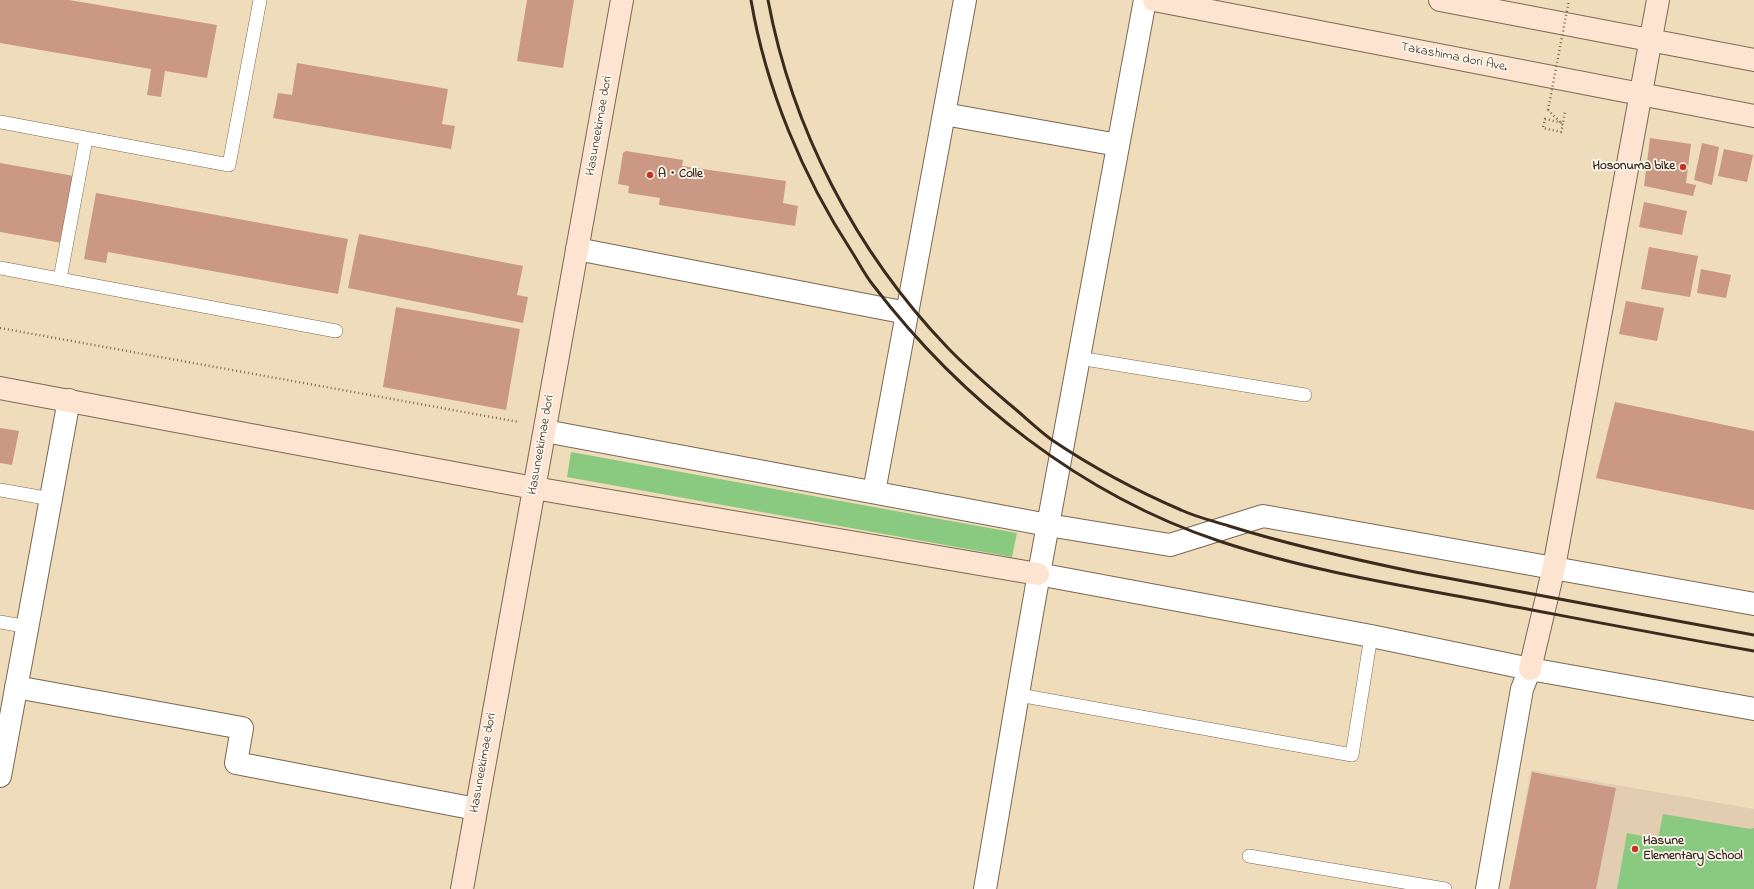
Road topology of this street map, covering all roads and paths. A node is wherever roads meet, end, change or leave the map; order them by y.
1 (260, 0) edge
2 (622, 0) edge
3 (965, 0) edge
4 (1145, 0) edge
5 (1154, 0) edge
6 (1440, 0) edge
7 (1569, 0) edge
8 (1658, 0) edge
9 (1651, 40) junction
10 (1754, 60) edge
11 (1640, 94) junction
12 (1566, 111) dead end
13 (944, 114) junction
14 (1754, 116) edge
15 (0, 122) edge
16 (86, 139) junction
17 (1118, 145) junction
18 (578, 249) junction
19 (0, 268) edge
20 (60, 279) junction
21 (907, 313) junction
22 (0, 328) edge
23 (336, 331) dead end
24 (1079, 358) junction
25 (0, 388) edge
26 (1306, 395) dead end
27 (69, 400) junction
28 (519, 422) dead end
29 (545, 431) junction
30 (534, 488) junction
31 (0, 490) edge
32 (874, 492) junction
33 (51, 499) junction
34 (1048, 525) junction
35 (1554, 567) junction
36 (1038, 574) junction
37 (1754, 604) edge
38 (0, 622) edge
39 (28, 627) junction
40 (1371, 636) junction
41 (1530, 669) junction
42 (16, 687) junction
43 (1019, 695) junction
44 (1754, 709) edge
45 (0, 776) edge
46 (476, 810) junction
47 (1249, 856) dead end
48 (462, 889) edge
49 (985, 889) edge
50 (1445, 889) edge
51 (1487, 889) edge

1 - 16 lane
2 - 18 street, Hasuneekimae dori
3 - 13 street
4 - 17 street
5 - 11 street, Takashima dori Ave.
6 - 9 street
7 - 12 path, bridge
8 - 9 street
9 - 10 street
9 - 11 street
11 - 14 street, Takashima dori Ave.
11 - 35 street
13 - 17 street
13 - 21 street
15 - 16 lane
16 - 20 lane
17 - 24 street
18 - 21 street
18 - 29 street, Hasuneekimae dori
19 - 20 lane
20 - 23 lane
21 - 32 street
22 - 28 path
24 - 26 lane
24 - 34 street
25 - 27 street
27 - 30 street
27 - 33 street
29 - 30 street, Hasuneekimae dori
29 - 32 street
30 - 36 street
30 - 46 street, Hasuneekimae dori
31 - 33 lane
32 - 34 street
33 - 39 street
34 - 35 street
34 - 36 street
35 - 37 street
35 - 41 street
36 - 40 street
36 - 43 street
38 - 39 lane
39 - 42 street
40 - 41 street
40 - 43 lane
41 - 44 street
41 - 51 street
42 - 45 street
42 - 46 street
43 - 49 street
46 - 48 street, Hasuneekimae dori
47 - 50 lane

